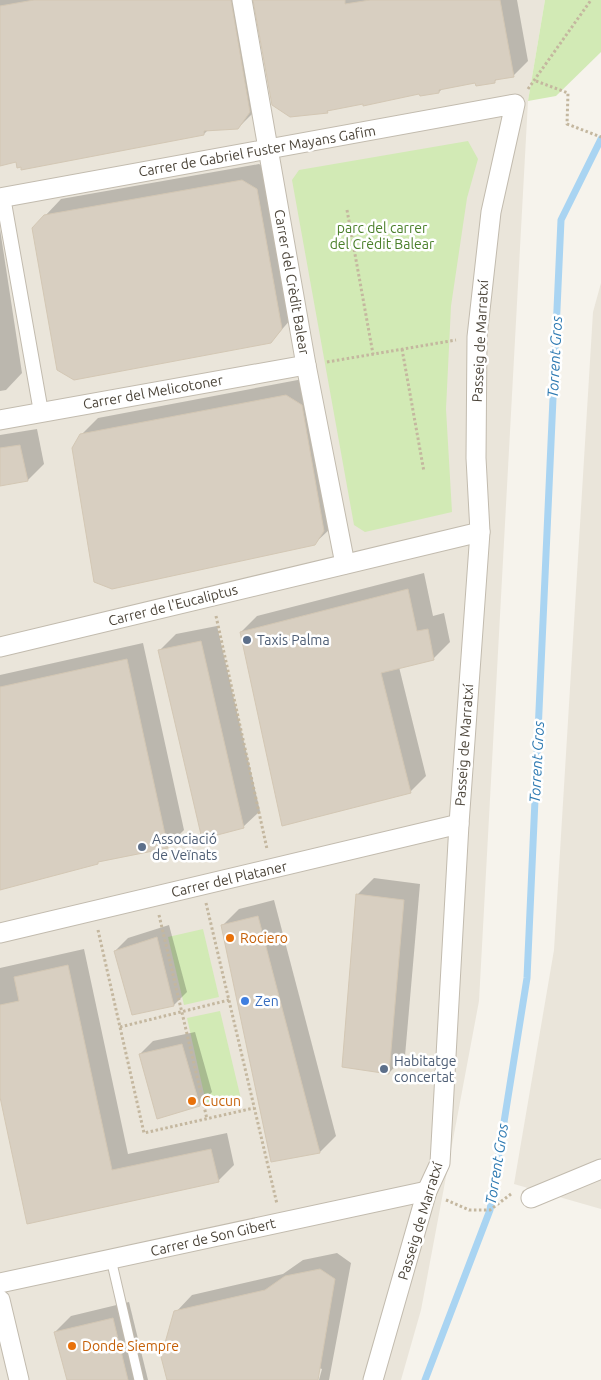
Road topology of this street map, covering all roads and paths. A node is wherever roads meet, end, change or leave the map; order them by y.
1 (242, 0) edge
2 (591, 0) edge
3 (536, 81) junction
4 (515, 104) junction
5 (601, 137) edge
6 (269, 148) junction
7 (2, 197) edge
8 (347, 210) dead end
9 (478, 337) junction
10 (402, 349) junction
11 (373, 354) junction
12 (306, 365) junction
13 (41, 412) junction
14 (0, 420) edge
15 (424, 472) dead end
16 (480, 532) junction
17 (345, 564) junction
18 (211, 596) junction
19 (0, 648) edge
20 (459, 824) junction
21 (272, 869) junction
22 (202, 886) junction
23 (155, 896) junction
24 (93, 911) junction
25 (0, 934) edge
26 (229, 1000) junction
27 (182, 1012) junction
28 (120, 1027) junction
29 (254, 1108) junction
30 (207, 1119) junction
31 (601, 1169) edge
32 (427, 1191) junction
33 (531, 1198) joint
34 (281, 1222) junction
35 (111, 1259) junction
36 (0, 1283) edge
37 (0, 1300) edge
38 (19, 1380) edge
39 (139, 1380) edge
40 (373, 1380) edge

1 - 6 street, Carrer del Crèdit Balear
2 - 3 path
3 - 4 path
3 - 5 path
4 - 6 street, Carrer de Gabriel Fuster Mayans Gafim
4 - 9 street, Passeig de Marratxí
6 - 7 street, Carrer de Gabriel Fuster Mayans Gafim
6 - 12 street, Carrer del Crèdit Balear
7 - 13 street
8 - 11 path
9 - 10 path
9 - 16 street, Passeig de Marratxí
10 - 11 path
10 - 15 path
11 - 12 path
12 - 13 street, Carrer del Melicotoner
12 - 17 street, Carrer del Crèdit Balear
13 - 14 street, Carrer del Melicotoner
16 - 17 street, Carrer de l'Eucaliptus
16 - 20 street, Passeig de Marratxí
17 - 18 street, Carrer de l'Eucaliptus
18 - 19 street, Carrer de l'Eucaliptus
18 - 21 path
20 - 21 street, Carrer del Plataner
20 - 32 street, Passeig de Marratxí
21 - 22 street, Carrer del Plataner
22 - 23 street, Carrer del Plataner
22 - 26 path
23 - 24 street, Carrer del Plataner
23 - 27 path
24 - 25 street, Carrer del Plataner
24 - 28 path
26 - 27 path
26 - 29 path
27 - 28 path
27 - 30 path
28 - 30 path
29 - 30 path
29 - 34 path
31 - 33 street
32 - 33 path
32 - 34 street, Carrer de Son Gibert
32 - 40 street, Passeig de Marratxí
34 - 35 street, Carrer de Son Gibert
35 - 36 street, Carrer de Son Gibert
35 - 39 lane
37 - 38 street

